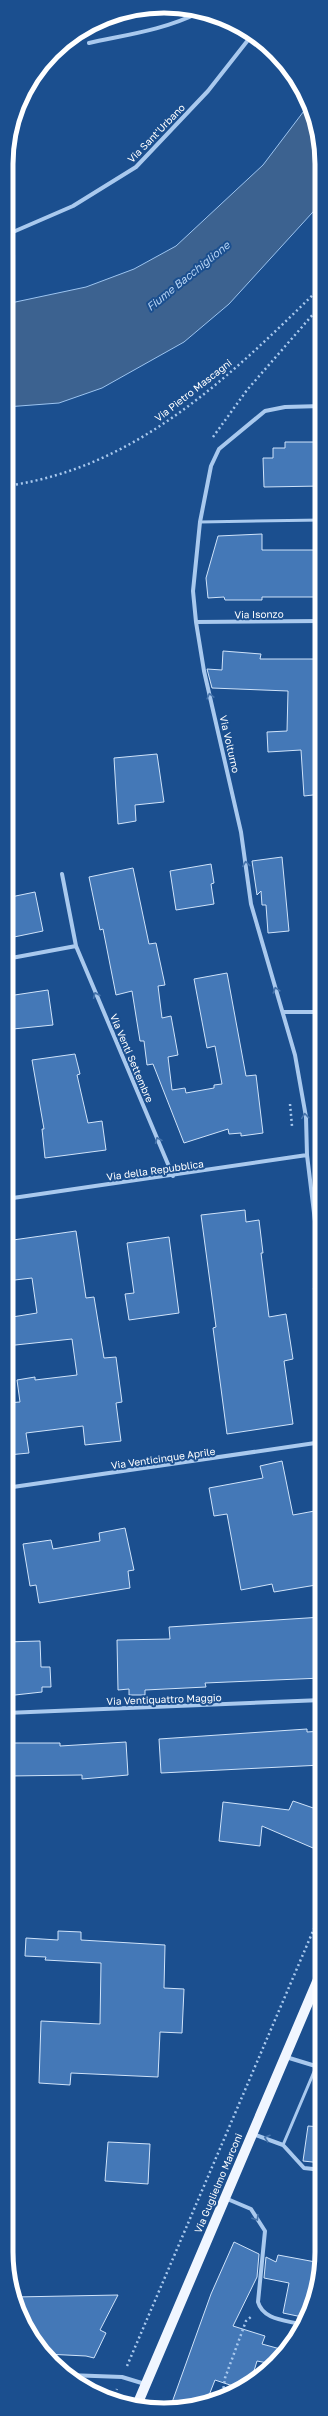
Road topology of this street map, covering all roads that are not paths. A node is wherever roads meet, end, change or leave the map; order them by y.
1 (192, 16) edge
2 (249, 39) edge
3 (89, 43) dead end
4 (13, 232) edge
5 (315, 406) edge
6 (315, 520) edge
7 (200, 522) junction
8 (315, 621) edge
9 (196, 622) junction
10 (62, 874) dead end
11 (76, 946) junction
12 (13, 958) edge
13 (283, 1012) junction
14 (315, 1012) edge
15 (307, 1155) junction
16 (174, 1176) junction
17 (13, 1197) edge
18 (315, 1221) edge
19 (315, 1443) edge
20 (13, 1487) edge
21 (315, 1700) edge
22 (13, 1713) edge
23 (315, 1986) edge
24 (284, 2056) junction
25 (315, 2067) edge
26 (315, 2069) edge
27 (252, 2134) junction
28 (283, 2144) junction
29 (315, 2169) edge
30 (225, 2198) junction
31 (297, 2323) edge
32 (76, 2375) edge
33 (146, 2384) junction
34 (139, 2401) edge

1 - 3 street
2 - 4 street, Via Sant'Urbano
5 - 7 street, Via Volturno
6 - 7 lane
7 - 9 street, Via Volturno
8 - 9 street, Via Isonzo
13 -> 9 street, Via Volturno
10 - 11 street, Via Venti Settembre
11 - 12 street
16 -> 11 street, Via Venti Settembre
13 - 14 street
15 -> 13 street, Via Volturno
15 - 16 street, Via della Repubblica
15 - 18 street, Via Volturno
16 - 17 street, Via della Repubblica
19 - 20 street, Via Venticinque Aprile
21 - 22 street, Via Ventiquattro Maggio
23 - 24 main road, Via Guglielmo Marconi
24 - 25 street
24 - 27 main road, Via Guglielmo Marconi
26 - 28 lane
28 -> 27 street
27 - 30 main road, Via Guglielmo Marconi
28 - 29 street
30 -> 31 street
30 - 33 main road, Via Guglielmo Marconi
32 - 33 street
33 - 34 main road, Via Guglielmo Marconi

